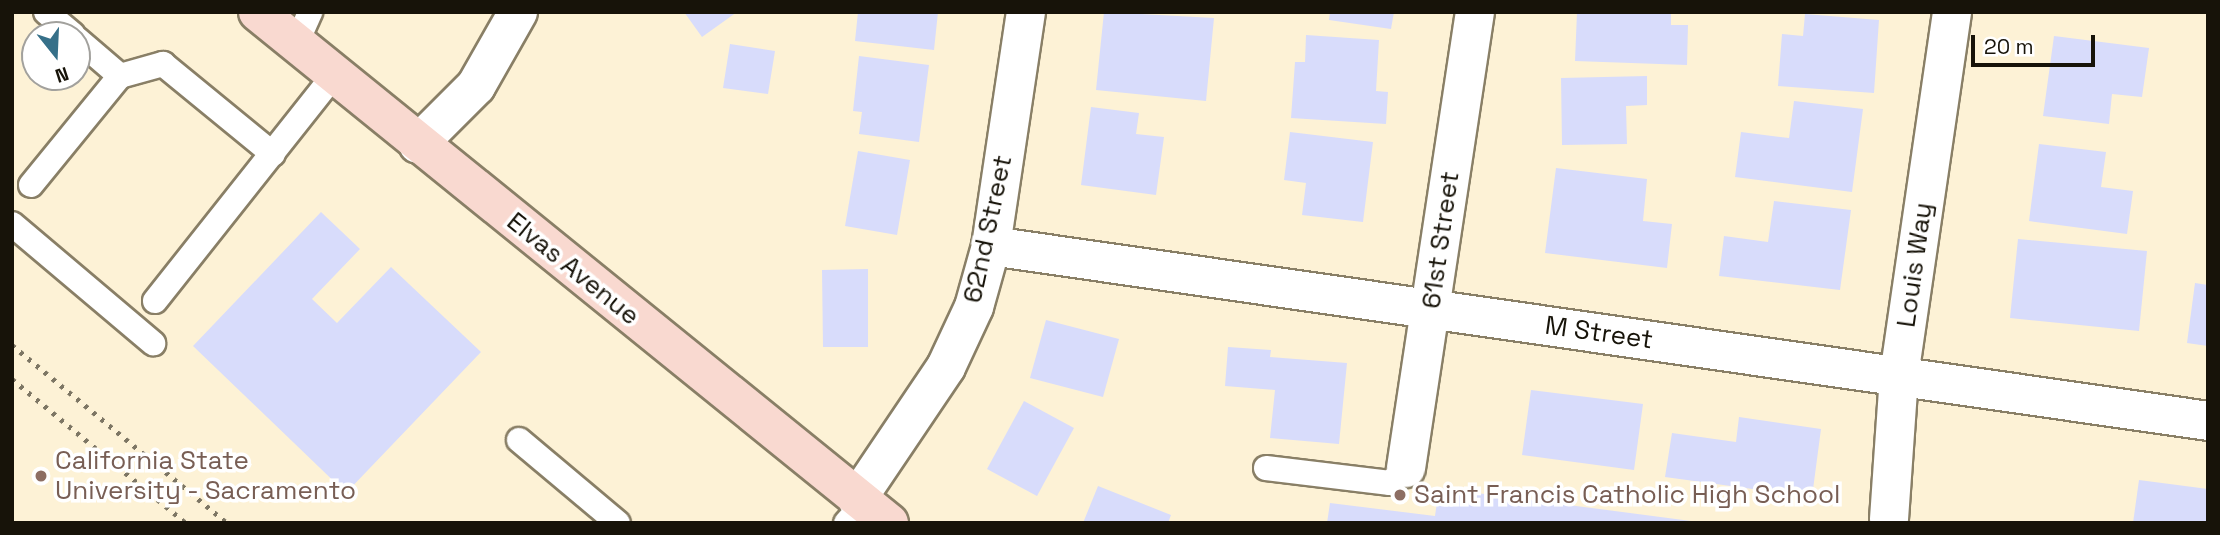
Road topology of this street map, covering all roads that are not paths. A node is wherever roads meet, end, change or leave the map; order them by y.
1 (258, 12) edge
2 (518, 12) edge
3 (1026, 12) edge
4 (1475, 12) edge
5 (1952, 12) edge
6 (303, 28) edge
7 (91, 51) edge
8 (334, 75) junction
9 (120, 76) junction
10 (418, 144) junction
11 (274, 154) junction
12 (31, 185) dead end
13 (12, 224) edge
14 (991, 246) junction
15 (155, 301) dead end
16 (1432, 309) junction
17 (153, 343) dead end
18 (1899, 376) junction
19 (2208, 421) edge
20 (519, 440) dead end
21 (1266, 468) dead end
22 (1406, 468) joint
23 (864, 512) edge
24 (1889, 519) dead end
25 (618, 523) edge

1 - 6 main road, Elvas Avenue
2 - 10 street
3 - 14 street, 62nd Street
4 - 16 street, 61st Street
5 - 18 street, Louis Way
6 - 8 main road, Elvas Avenue
7 - 9 lane
8 - 10 main road, Elvas Avenue
8 - 11 lane
9 - 11 lane
9 - 12 lane
10 - 23 main road, Elvas Avenue
11 - 15 lane
13 - 17 lane
14 - 16 street, M Street
14 - 23 street, 62nd Street
16 - 18 street, M Street
16 - 22 street, 61st Street
18 - 19 street, M Street
18 - 24 street, Louis Way
20 - 25 lane
21 - 22 lane

